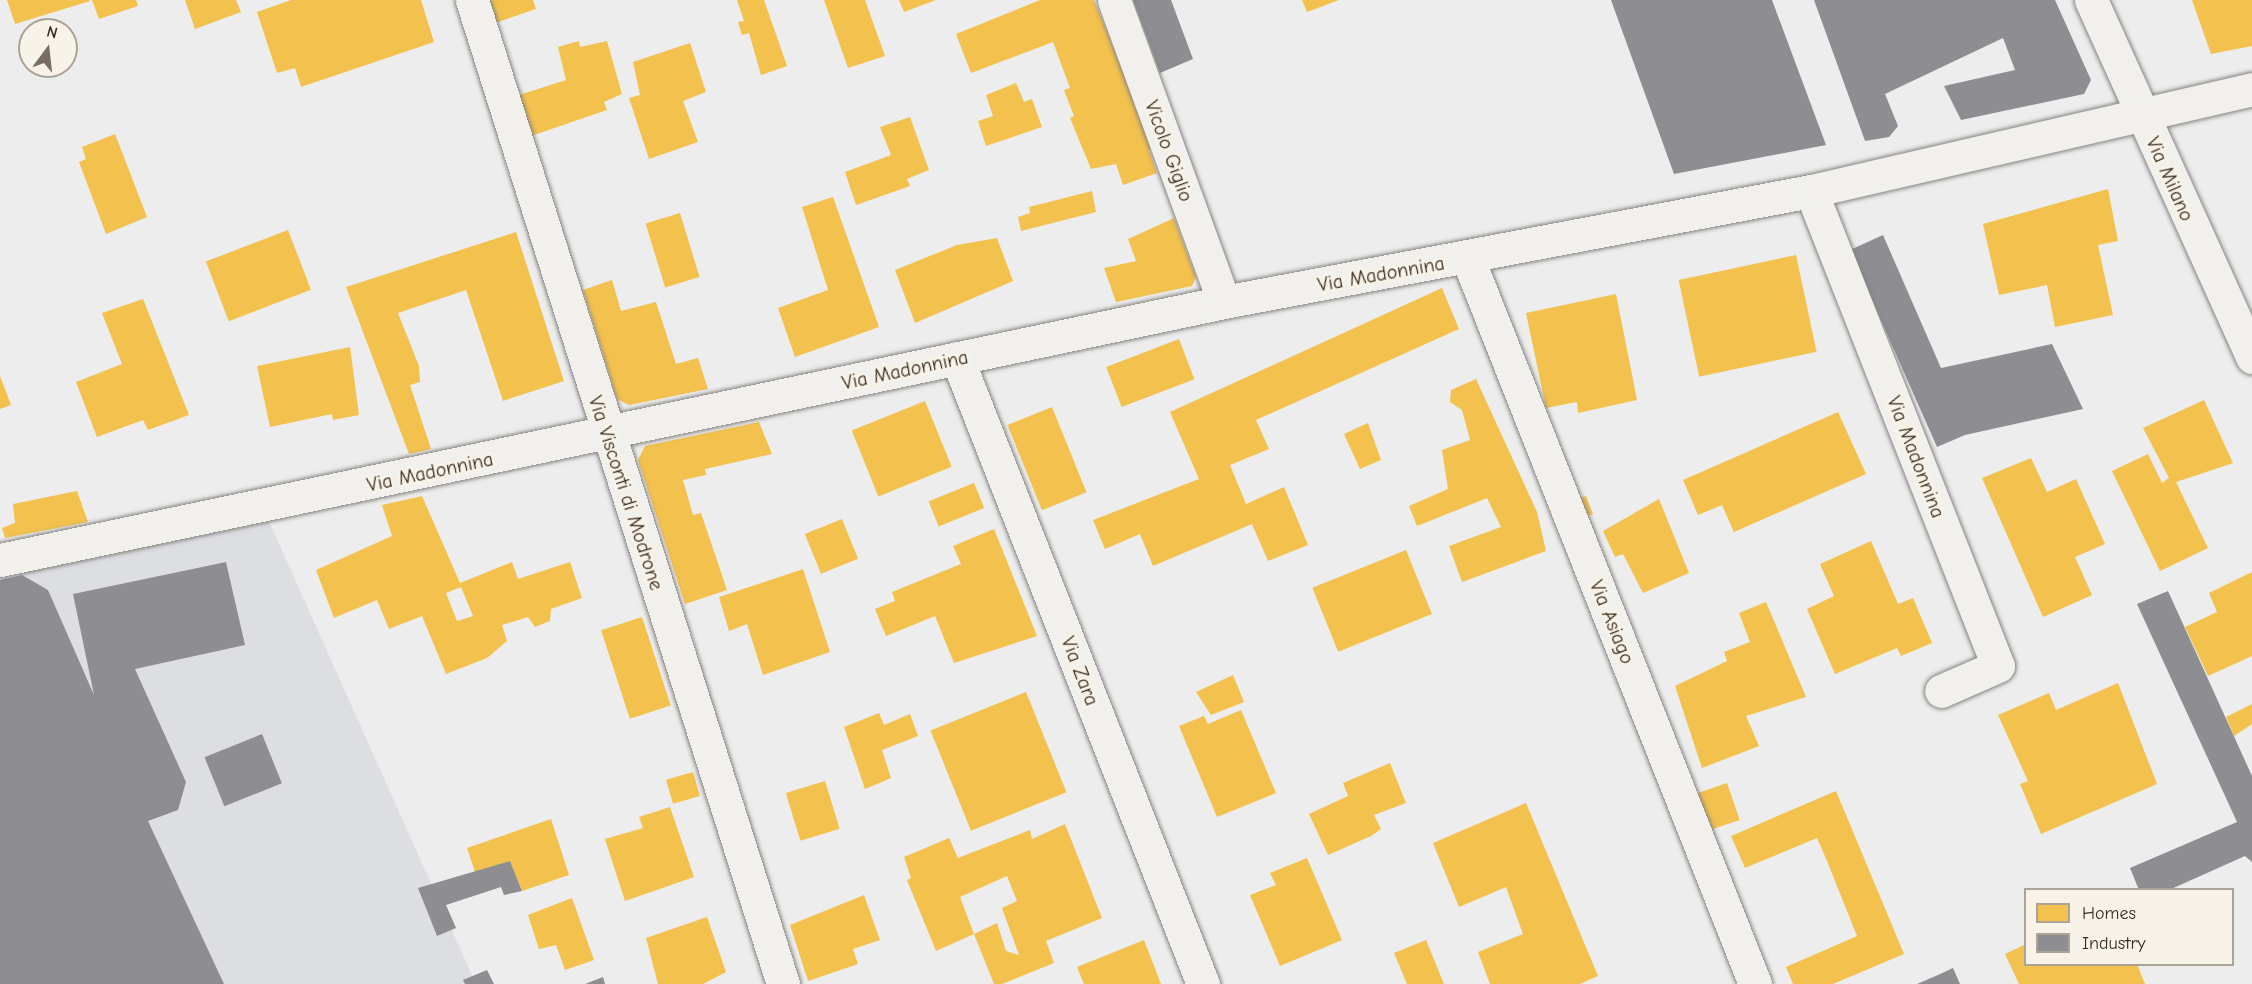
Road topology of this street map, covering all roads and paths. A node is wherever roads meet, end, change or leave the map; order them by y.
1 (471, 0) edge
2 (1114, 0) edge
3 (2091, 0) edge
4 (2252, 89) edge
5 (2142, 116) junction
6 (1811, 191) junction
7 (1468, 259) junction
8 (1224, 302) junction
9 (2252, 357) edge
10 (957, 358) junction
11 (607, 436) junction
12 (0, 560) edge
13 (1941, 691) dead end
14 (783, 984) edge
15 (1203, 984) edge
16 (1755, 984) edge

1 - 11 street, Via Visconti di Modrone
2 - 8 street, Vicolo Giglio
3 - 5 street, Via Milano
4 - 5 street, Via Madonnina
5 - 6 street, Via Madonnina
5 - 9 street, Via Milano
6 - 7 street, Via Madonnina
6 - 13 street, Via Madonnina
7 - 8 street, Via Madonnina
7 - 16 street, Via Asiago
8 - 10 street, Via Madonnina
10 - 11 street, Via Madonnina
10 - 15 street, Via Zara
11 - 12 street, Via Madonnina
11 - 14 street, Via Visconti di Modrone

